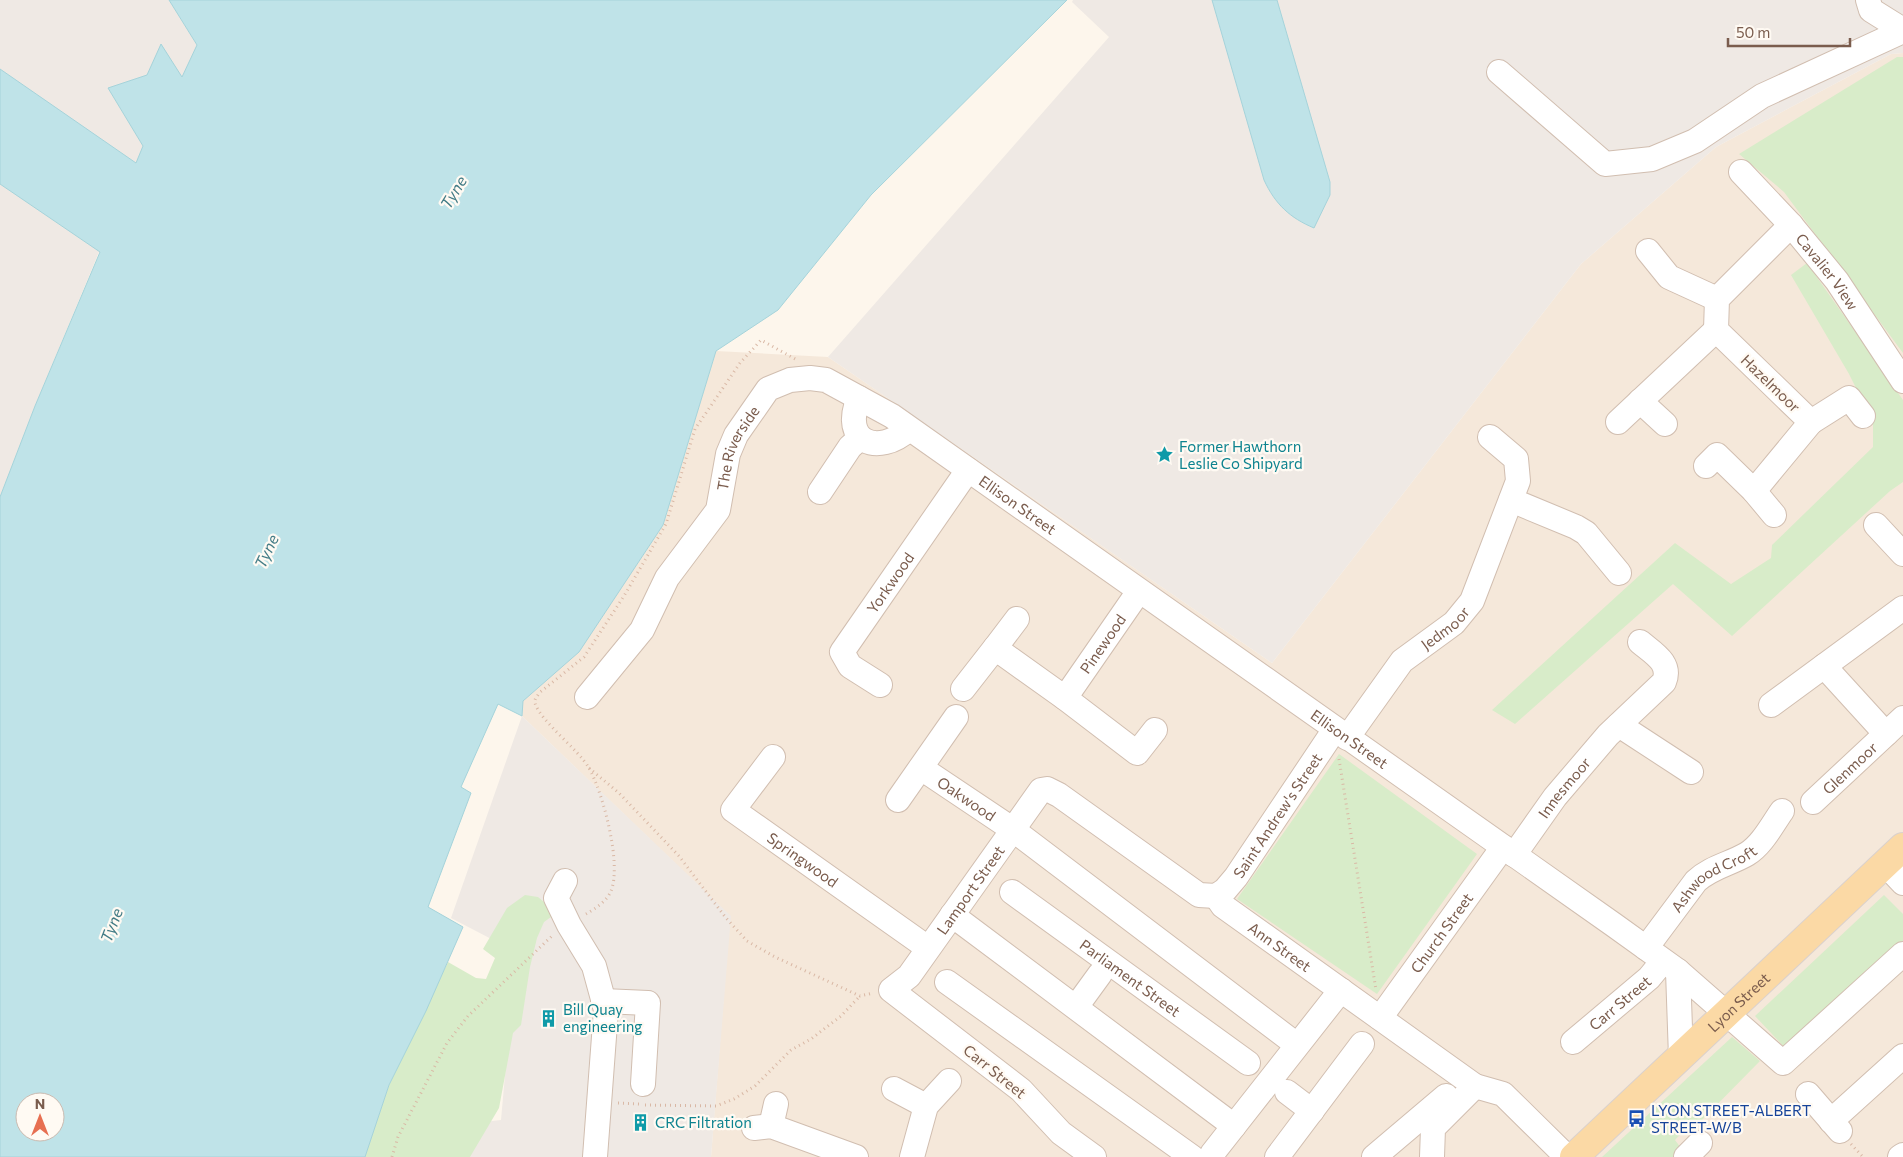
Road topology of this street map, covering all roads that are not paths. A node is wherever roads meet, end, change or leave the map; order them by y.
1 (1868, 0) edge
2 (1903, 31) edge
3 (1499, 72) dead end
4 (1741, 172) dead end
5 (1791, 225) junction
6 (1648, 251) dead end
7 (1717, 299) junction
8 (1716, 330) junction
9 (1903, 381) edge
10 (859, 398) junction
11 (1640, 401) junction
12 (1863, 416) dead end
13 (1618, 422) dead end
14 (1811, 422) junction
15 (1666, 424) dead end
16 (909, 429) junction
17 (1490, 437) dead end
18 (860, 438) junction
19 (1706, 466) dead end
20 (968, 470) junction
21 (1754, 491) junction
22 (820, 492) dead end
23 (1511, 500) junction
24 (1774, 515) dead end
25 (1876, 525) dead end
26 (1903, 554) edge
27 (1619, 573) dead end
28 (1139, 591) junction
29 (1903, 608) edge
30 (1017, 619) dead end
31 (1640, 642) dead end
32 (995, 648) junction
33 (1824, 666) junction
34 (880, 685) dead end
35 (963, 689) dead end
36 (587, 697) dead end
37 (1065, 698) junction
38 (1771, 705) dead end
39 (956, 718) dead end
40 (1903, 718) edge
41 (1619, 725) junction
42 (1155, 730) dead end
43 (1341, 734) junction
44 (1886, 734) junction
45 (774, 757) dead end
46 (921, 768) junction
47 (1691, 772) dead end
48 (1047, 789) joint
49 (898, 800) dead end
50 (1813, 802) dead end
51 (1782, 811) dead end
52 (1012, 829) junction
53 (1509, 851) junction
54 (1897, 865) edge
55 (565, 881) dead end
56 (1012, 892) dead end
57 (1216, 896) junction
58 (952, 915) junction
59 (928, 948) junction
60 (1903, 954) edge
61 (1659, 965) junction
62 (1100, 974) dead end
63 (947, 982) dead end
64 (891, 990) joint
65 (1341, 990) junction
66 (603, 1001) junction
67 (1076, 1007) junction
68 (1727, 1013) junction
69 (1380, 1018) junction
70 (1573, 1042) dead end
71 (1362, 1044) dead end
72 (1298, 1045) junction
73 (1903, 1056) edge
74 (1681, 1057) junction
75 (1248, 1063) dead end
76 (950, 1081) dead end
77 (1471, 1083) junction
78 (643, 1084) dead end
79 (894, 1089) dead end
80 (1287, 1092) dead end
81 (1808, 1094) dead end
82 (926, 1106) junction
83 (1312, 1111) junction
84 (1422, 1116) junction
85 (767, 1119) dead end
86 (1234, 1126) junction
87 (1202, 1156) edge
88 (595, 1157) edge
89 (856, 1157) edge
90 (912, 1157) edge
91 (1094, 1157) edge
92 (1277, 1157) edge
93 (1374, 1157) edge
94 (1419, 1157) edge
95 (1432, 1157) edge
96 (1567, 1157) edge
97 (1574, 1157) edge

1 - 2 street
2 - 3 street
4 - 5 street, Cavalier View
5 - 7 street
5 - 9 street, Cavalier View
6 - 7 street
7 - 8 street
8 - 11 street
8 - 14 street, Hazelmoor
10 - 16 street, The Riverside
10 - 18 street
10 - 36 street, The Riverside
11 - 13 street
11 - 15 street
12 - 14 street
14 - 21 street, Hazelmoor
16 - 18 street
16 - 20 street, The Riverside
17 - 23 street, Jedmoor
18 - 22 street
19 - 21 street
20 - 28 street, Ellison Street
20 - 34 street, Yorkwood
21 - 24 street
23 - 27 street
23 - 43 street, Jedmoor
25 - 26 street
28 - 37 street, Pinewood
28 - 43 street, Ellison Street
29 - 33 street
30 - 32 street
31 - 41 street, Innesmoor
32 - 35 street
32 - 37 street
33 - 38 street
33 - 44 street, Glenmoor
37 - 42 street
39 - 46 street, Oakwood
40 - 44 street, Glenmoor
41 - 47 street
41 - 53 street, Innesmoor
43 - 53 street, Ellison Street
43 - 57 street, Saint Andrew's Street
44 - 50 street, Glenmoor
45 - 59 street, Springwood
46 - 49 street, Oakwood
46 - 52 street, Oakwood
48 - 52 street, Lamport Street
48 - 57 street, Ann Street
51 - 61 street, Ashwood Croft
52 - 58 street, Lamport Street
52 - 72 street, Oakwood
53 - 61 street, Ellison Street
53 - 69 street, Church Street
54 - 68 main road, Lyon Street
55 - 66 street
56 - 75 street, Parliament Street
57 - 65 street, Ann Street
58 - 59 street, Lamport Street
58 - 67 street
59 - 64 street, Lamport Street
60 - 68 street, Ellison Street
61 - 68 street, Ellison Street
61 - 70 street, Carr Street
61 - 74 street
62 - 67 street
63 - 87 street
64 - 91 street, Carr Street
65 - 69 street, Ann Street
65 - 72 street
66 - 78 street
66 - 88 street
67 - 86 street
68 - 74 main road, Lyon Street
69 - 77 street, Ann Street
71 - 83 street
72 - 86 street
73 - 81 street
74 - 97 main road, Lyon Street
76 - 82 street
77 - 84 street
77 - 95 street
77 - 96 street, Ann Street
79 - 82 street
80 - 83 street
82 - 90 street
83 - 92 street
84 - 93 street
84 - 94 street
85 - 89 street
86 - 87 street

